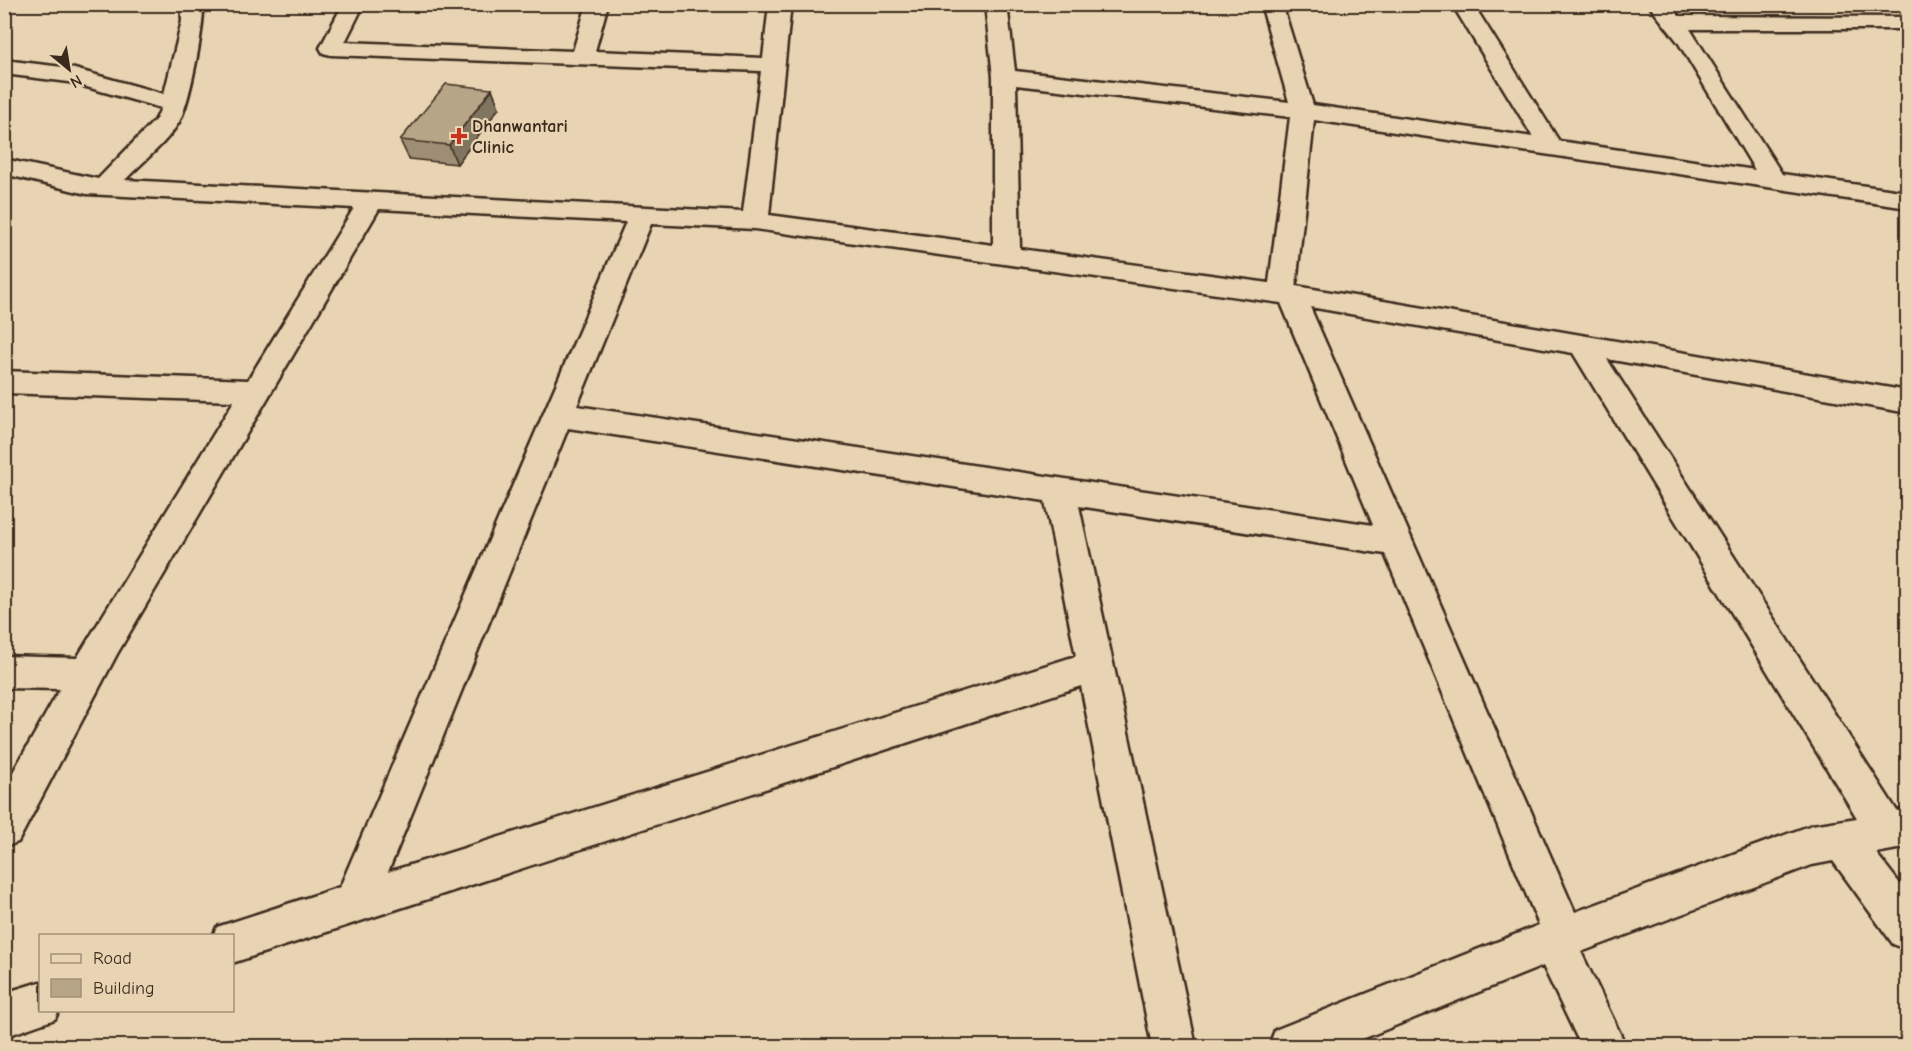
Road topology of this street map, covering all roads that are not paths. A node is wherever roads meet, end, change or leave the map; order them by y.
1 (192, 4) edge
2 (354, 4) edge
3 (598, 4) edge
4 (780, 4) edge
5 (996, 4) edge
6 (1271, 4) edge
7 (1462, 4) edge
8 (1658, 4) edge
9 (1674, 22) junction
10 (1908, 23) edge
11 (582, 58) junction
12 (773, 65) junction
13 (4, 67) edge
14 (1004, 77) junction
15 (174, 104) junction
16 (1303, 111) junction
17 (1552, 148) junction
18 (4, 166) edge
19 (1775, 182) junction
20 (104, 187) junction
21 (1908, 200) edge
22 (371, 201) junction
23 (642, 215) junction
24 (755, 221) junction
25 (1007, 256) junction
26 (1286, 295) junction
27 (1583, 345) junction
28 (4, 381) edge
29 (256, 391) junction
30 (1908, 402) edge
31 (559, 415) junction
32 (1060, 493) junction
33 (1397, 542) junction
34 (1097, 665) junction
35 (4, 672) edge
36 (87, 674) junction
37 (4, 828) edge
38 (1898, 830) edge
39 (1842, 840) junction
40 (354, 904) junction
41 (1908, 929) edge
42 (1559, 939) junction
43 (234, 941) edge
44 (39, 1004) edge
45 (4, 1015) edge
46 (1174, 1047) edge
47 (1291, 1047) edge
48 (1604, 1047) edge

1 - 15 street
2 - 11 street
3 - 11 street
4 - 12 street
5 - 14 street
6 - 16 street
7 - 17 street
8 - 9 street
9 - 10 street
9 - 19 street
11 - 12 street
12 - 24 street
13 - 15 street
14 - 16 street
14 - 25 street
15 - 20 street
16 - 17 street
16 - 26 street
17 - 19 street
18 - 20 street
19 - 21 street
20 - 22 street
22 - 23 street
22 - 29 street
23 - 24 street
23 - 31 street
24 - 25 street
25 - 26 street
26 - 27 street
26 - 33 street
27 - 30 street
27 - 38 street
28 - 29 street
29 - 36 street
31 - 32 street
31 - 40 street
32 - 33 street
32 - 34 street
33 - 42 street
34 - 40 street
34 - 46 street
35 - 36 street
36 - 37 street
38 - 39 street
39 - 41 street
39 - 42 street
40 - 43 street
42 - 47 street
42 - 48 street
44 - 45 street

